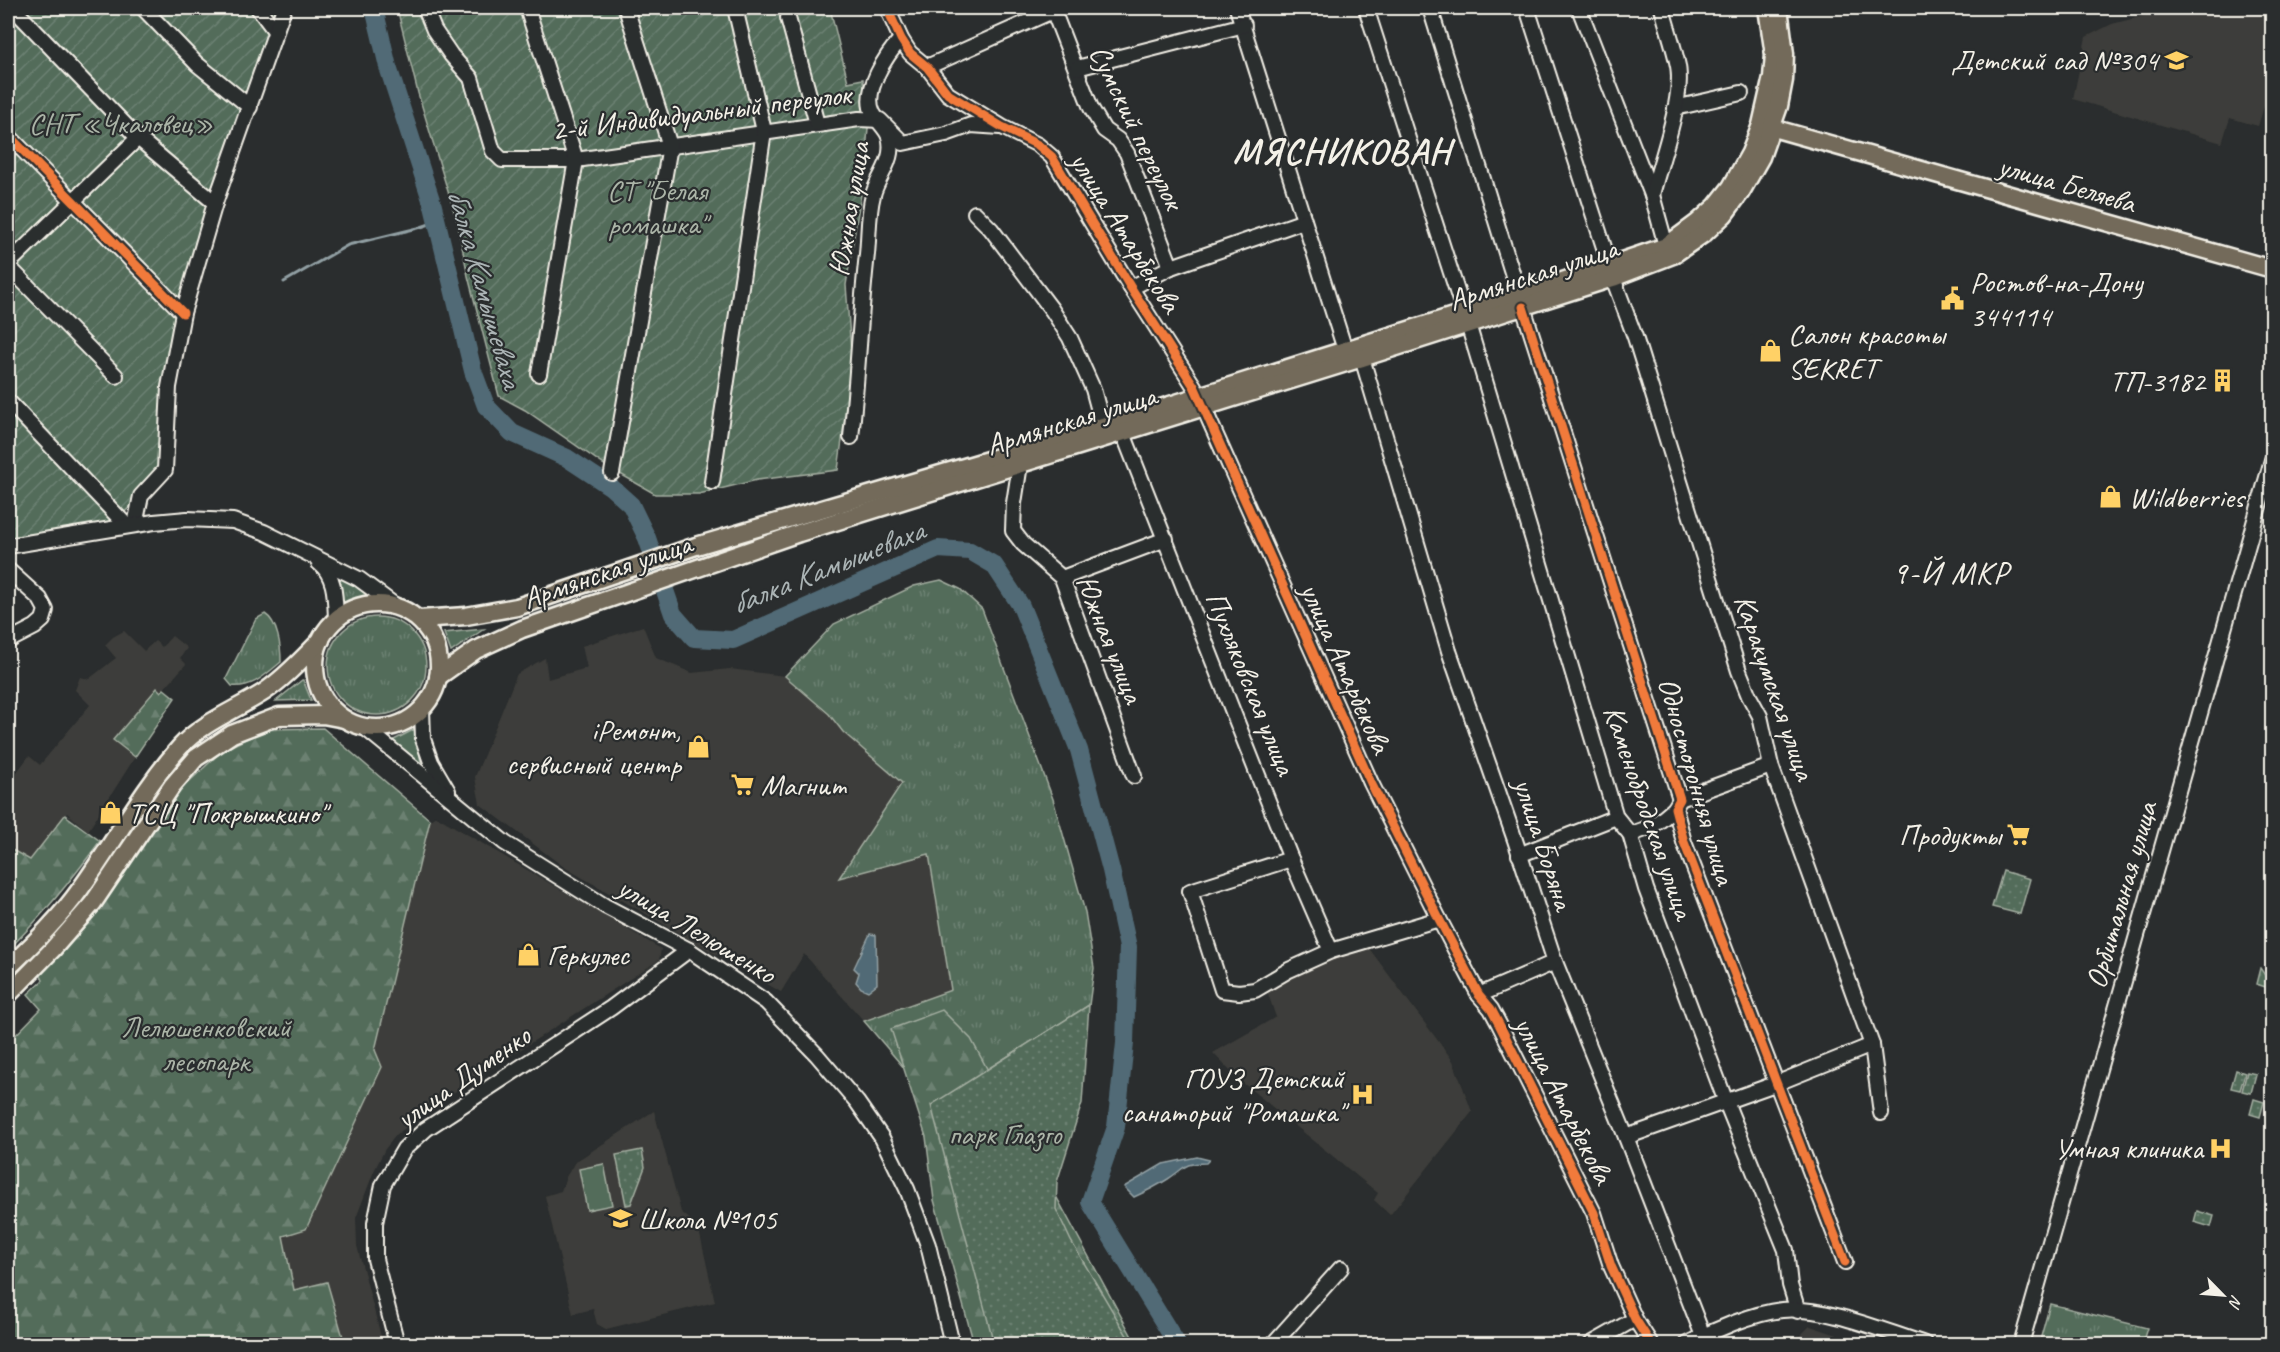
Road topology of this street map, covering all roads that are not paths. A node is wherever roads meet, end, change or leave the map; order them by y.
1 (13, 8) edge
2 (143, 8) edge
3 (258, 8) edge
4 (284, 8) edge
5 (425, 8) edge
6 (527, 8) edge
7 (626, 8) edge
8 (735, 8) edge
9 (887, 8) edge
10 (1237, 8) edge
11 (1366, 8) edge
12 (1430, 8) edge
13 (1527, 8) edge
14 (1579, 8) edge
15 (1662, 8) edge
16 (1767, 8) edge
17 (1779, 8) edge
18 (1056, 9) edge
19 (788, 18) dead end
20 (1244, 25) junction
21 (276, 32) junction
22 (901, 39) junction
23 (927, 67) junction
24 (1077, 68) junction
25 (1741, 93) dead end
26 (250, 107) junction
27 (1675, 108) junction
28 (880, 120) junction
29 (817, 124) junction
30 (1002, 127) junction
31 (1767, 127) junction
32 (764, 131) junction
33 (8, 135) edge
34 (138, 138) junction
35 (670, 146) junction
36 (576, 160) junction
37 (1736, 189) junction
38 (1652, 195) junction
39 (72, 201) junction
40 (215, 203) junction
41 (975, 213) dead end
42 (1304, 221) junction
43 (1666, 246) junction
44 (8, 265) edge
45 (1171, 267) junction
46 (2272, 268) edge
47 (1611, 272) junction
48 (1131, 288) junction
49 (1521, 301) junction
50 (183, 314) junction
51 (1466, 319) junction
52 (1345, 351) junction
53 (1362, 358) junction
54 (539, 374) dead end
55 (116, 376) dead end
56 (8, 401) edge
57 (1200, 402) junction
58 (1103, 426) junction
59 (1123, 433) junction
60 (850, 437) dead end
61 (2272, 460) edge
62 (1017, 465) junction
63 (612, 472) dead end
64 (712, 482) dead end
65 (131, 525) junction
66 (1166, 539) junction
67 (8, 546) edge
68 (303, 551) junction
69 (8, 570) edge
70 (1062, 578) junction
71 (397, 607) junction
72 (336, 619) junction
73 (419, 620) junction
74 (321, 640) junction
75 (8, 641) edge
76 (438, 677) junction
77 (423, 708) junction
78 (344, 719) junction
79 (364, 727) junction
80 (1771, 765) junction
81 (1134, 776) dead end
82 (452, 798) junction
83 (1678, 804) junction
84 (1616, 817) junction
85 (1630, 834) junction
86 (1519, 855) junction
87 (1292, 859) junction
88 (1438, 919) junction
89 (689, 950) junction
90 (1331, 951) junction
91 (1554, 962) junction
92 (8, 968) edge
93 (8, 995) edge
94 (1479, 995) junction
95 (1872, 1045) junction
96 (1775, 1084) junction
97 (1726, 1102) junction
98 (1881, 1113) dead end
99 (1626, 1137) junction
100 (1845, 1262) dead end
101 (1341, 1268) dead end
102 (1798, 1311) junction
103 (1635, 1319) junction
104 (1703, 1336) junction
105 (397, 1344) edge
106 (952, 1344) edge
107 (1273, 1344) edge
108 (1591, 1344) edge
109 (1652, 1344) edge
110 (1687, 1344) edge
111 (1924, 1344) edge
112 (2021, 1344) edge

1 - 34 street
2 - 26 street
3 - 21 street
4 - 21 street
5 - 36 street, 2-й Индивидуальный переулок
6 - 36 street
7 - 35 street
8 - 32 street
9 - 22 street
10 - 20 street
11 - 51 street, Каменобродская улица
12 - 49 street, Односторонняя улица
13 - 47 street, Каракумская улица
14 - 38 street
15 - 27 street
16 - 31 main road
17 - 31 main road
18 - 23 street
18 - 24 street, Сумский переулок
19 - 29 street
20 - 24 street
20 - 42 street
21 - 26 street
22 - 23 street
22 - 28 street, Южная улица
23 - 30 street, улица Атарбекова
24 - 45 street, Сумский переулок
25 - 27 street
26 - 40 street
27 - 38 street
28 - 29 street, 2-й Индивидуальный переулок
28 - 30 street, 2-й Индивидуальный переулок
28 - 60 street, Южная улица
29 - 32 street, 2-й Индивидуальный переулок
30 - 48 street, улица Атарбекова
31 - 37 main road
31 - 46 main road, улица Беляева
32 - 35 street, 2-й Индивидуальный переулок
32 - 64 street
33 - 39 street
34 - 39 street
34 - 40 street
35 - 36 street, 2-й Индивидуальный переулок
35 - 63 street
36 - 54 street
37 - 43 main road, Армянская улица
37 - 47 main road, Армянская улица
38 - 43 street
39 - 44 street
39 - 50 street
40 - 50 street
41 - 58 street
42 - 45 street
42 - 52 street
43 - 47 main road, Армянская улица
44 - 55 street
45 - 48 street
47 - 49 main road, Армянская улица
47 - 80 street, Каракумская улица
48 - 57 street, улица Атарбекова
49 - 51 main road, Армянская улица
49 - 83 street, Односторонняя улица
50 - 65 street
51 - 52 main road, Армянская улица
51 - 53 main road, Армянская улица
51 - 84 street, Каменобродская улица
52 - 57 main road, Армянская улица
53 - 57 main road, Армянская улица
53 - 86 street, улица Боряна
56 - 65 street
57 - 58 main road, Армянская улица
57 - 59 main road, Армянская улица
57 - 88 street, улица Атарбекова
58 - 73 main road, Армянская улица
59 - 62 main road, Армянская улица
59 - 66 street, Пухляковская улица
61 - 112 street, Орбитальная улица
62 - 70 street, Южная улица
62 - 76 main road, Армянская улица
65 - 67 street
65 - 68 street
66 - 70 street
66 - 87 street, Пухляковская улица
68 - 71 street
68 - 72 street
69 - 75 street
70 - 81 street, Южная улица
71 - 72 main road
71 - 73 main road
72 - 74 main road
73 - 76 main road
74 - 78 main road
74 - 92 main road
76 - 77 main road
77 - 79 main road
77 - 82 street
78 - 79 main road
78 - 93 main road
79 - 82 street, улица Лелюшенко
80 - 83 street
80 - 95 street, Каракумская улица
82 - 89 street, улица Лелюшенко
83 - 85 street
83 - 96 street, Односторонняя улица
84 - 85 street, Каменобродская улица
84 - 86 street
85 - 97 street, Каменобродская улица
86 - 91 street, улица Боряна
87 - 90 street, Пухляковская улица
87 - 90 street
88 - 90 street
88 - 94 street, улица Атарбекова
89 - 105 street, улица Думенко
89 - 106 street, улица Лелюшенко
91 - 94 street
91 - 99 street, улица Боряна
94 - 103 street, улица Атарбекова
95 - 96 street
95 - 98 street, Каракумская улица
96 - 97 street
96 - 100 street, Односторонняя улица
97 - 99 street
97 - 102 street, Каменобродская улица
99 - 104 street, улица Боряна
101 - 107 street
102 - 104 street
102 - 111 street
103 - 108 street
103 - 109 street, улица Атарбекова
104 - 110 street

